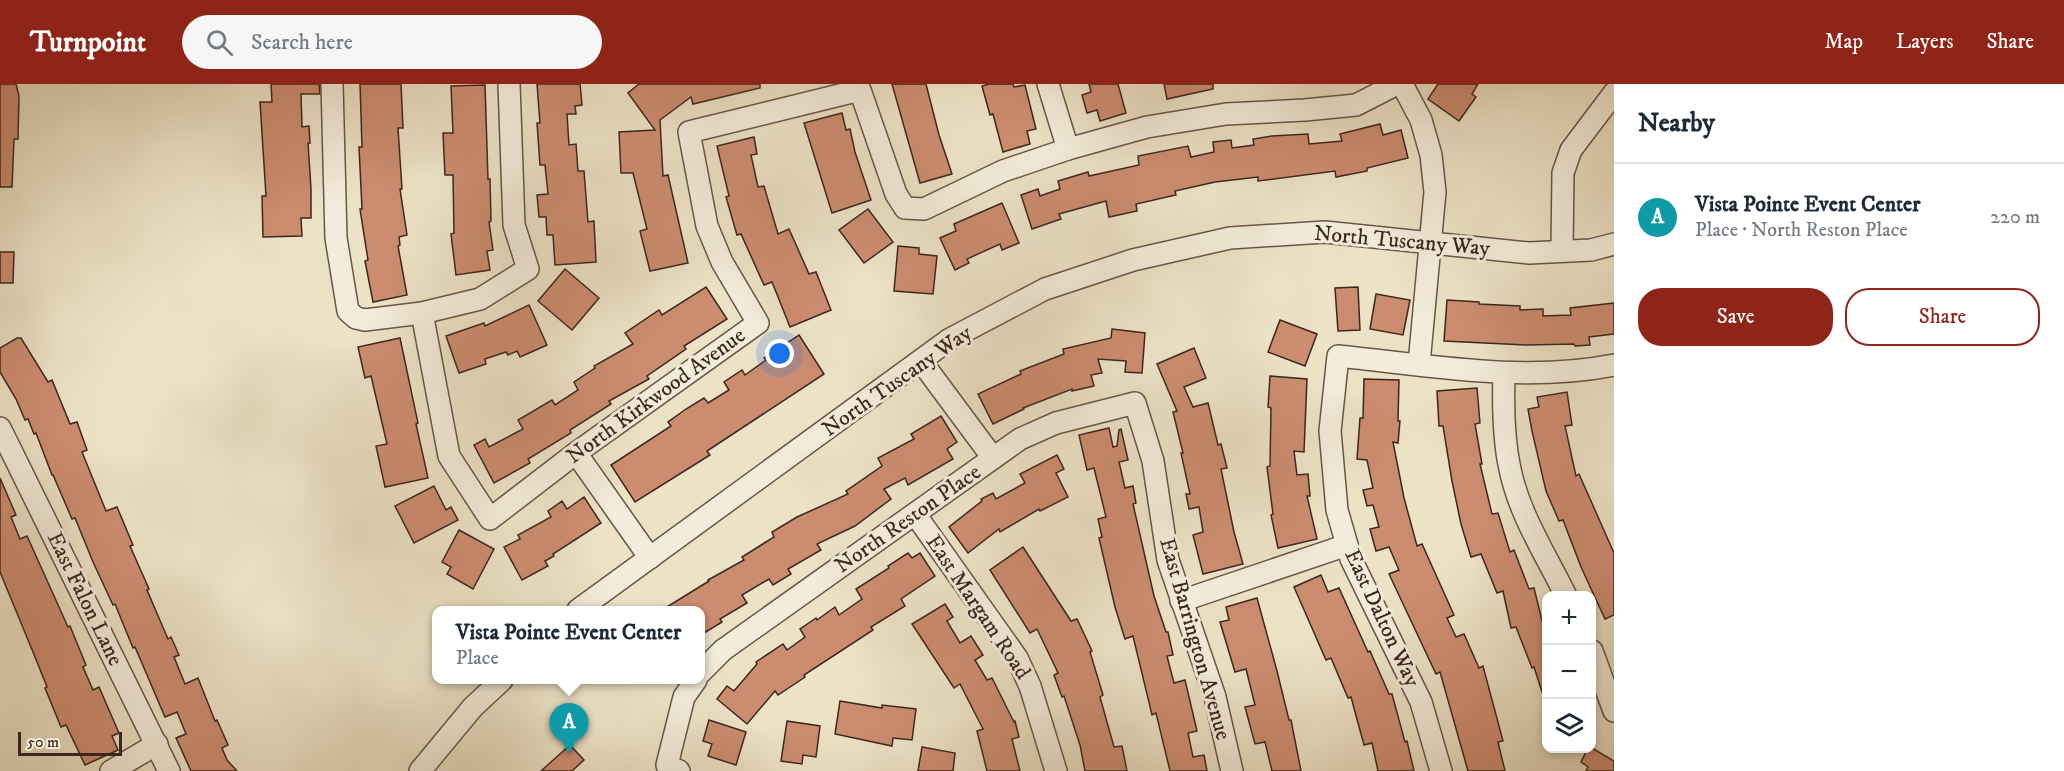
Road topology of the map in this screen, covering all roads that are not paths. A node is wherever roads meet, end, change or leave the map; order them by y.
1 (332, 84) edge
2 (509, 84) edge
3 (1048, 84) edge
4 (1397, 84) edge
5 (1402, 84) edge
6 (1614, 93) edge
7 (1068, 148) junction
8 (1431, 243) junction
9 (1614, 244) edge
10 (1562, 251) junction
11 (422, 313) junction
12 (921, 361) junction
13 (1419, 364) junction
14 (1614, 365) edge
15 (1504, 373) junction
16 (1135, 403) joint
17 (0, 428) edge
18 (576, 453) junction
19 (993, 458) junction
20 (915, 514) junction
21 (1347, 545) junction
22 (650, 558) junction
23 (1564, 591) edge
24 (1181, 601) junction
25 (584, 606) edge
26 (1596, 662) edge
27 (705, 668) edge
28 (498, 684) edge
29 (693, 684) edge
30 (1614, 711) edge
31 (157, 744) junction
32 (673, 768) edge
33 (111, 771) edge
34 (169, 771) edge
35 (420, 771) edge
36 (1056, 771) edge
37 (1232, 771) edge
38 (1442, 771) edge

1 - 11 street
2 - 11 street
3 - 7 street
4 - 7 street, North Kirkwood Avenue
5 - 8 street
6 - 10 street
7 - 18 street, North Kirkwood Avenue
8 - 10 street, North Tuscany Way
8 - 12 street, North Tuscany Way
8 - 13 street
9 - 10 street, North Tuscany Way
11 - 18 street, North Kirkwood Avenue
12 - 19 street
12 - 22 street, North Tuscany Way
13 - 15 street
13 - 21 street, East Dalton Way
14 - 15 street
15 - 23 street
16 - 19 street, North Reston Place
16 - 24 street, East Barrington Avenue
17 - 31 street, East Falon Lane
18 - 22 street
19 - 20 street, North Reston Place
20 - 27 street, North Reston Place
20 - 36 street, East Margam Road
21 - 24 street
21 - 38 street, East Dalton Way
22 - 25 street, North Tuscany Way
24 - 37 street, East Barrington Avenue
26 - 30 street
28 - 35 street
29 - 32 street
31 - 33 street
31 - 34 street, East Falon Lane

